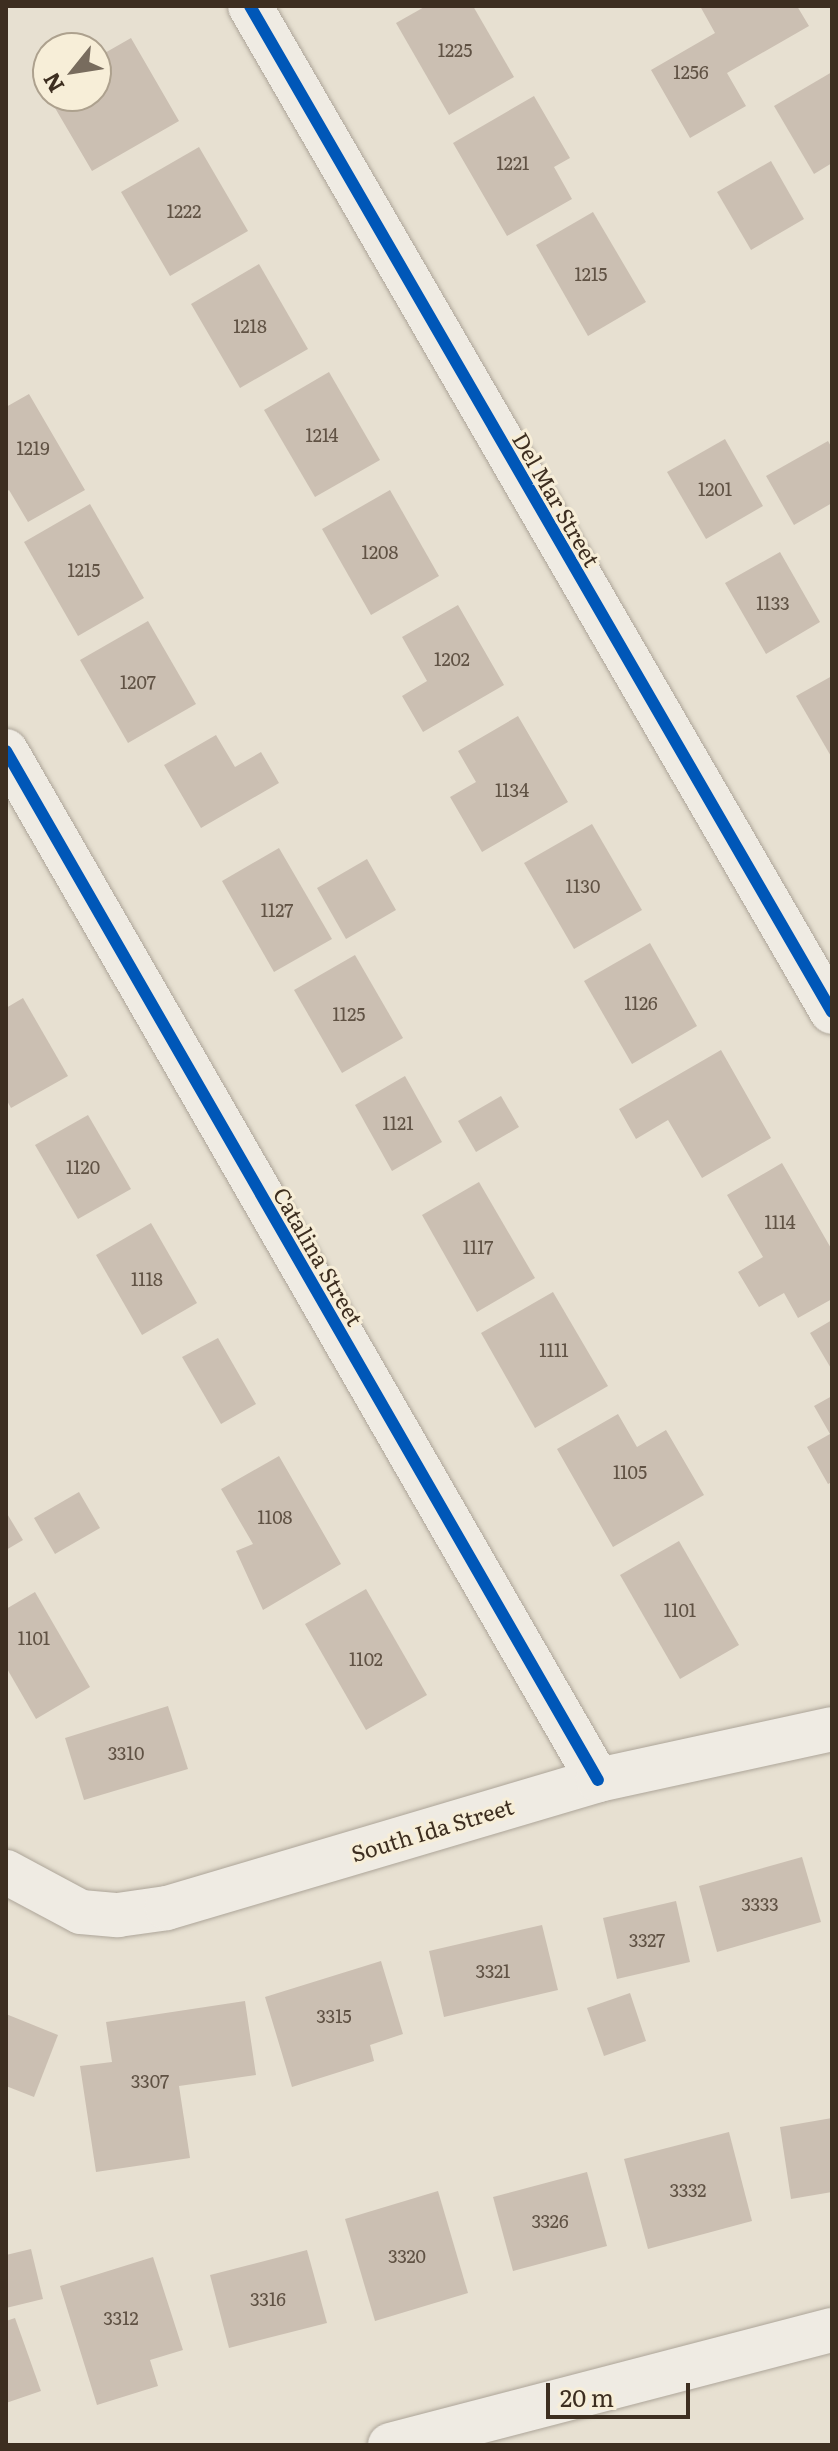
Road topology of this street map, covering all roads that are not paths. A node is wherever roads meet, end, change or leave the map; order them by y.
1 (250, 6) edge
2 (6, 751) edge
3 (832, 1012) edge
4 (832, 1729) edge
5 (598, 1780) junction
6 (22, 1882) edge
7 (832, 2330) edge
8 (390, 2445) edge

1 - 3 street, Del Mar Street
2 - 5 street, Catalina Street
4 - 5 street, South Ida Street
5 - 6 street, South Ida Street
7 - 8 street

